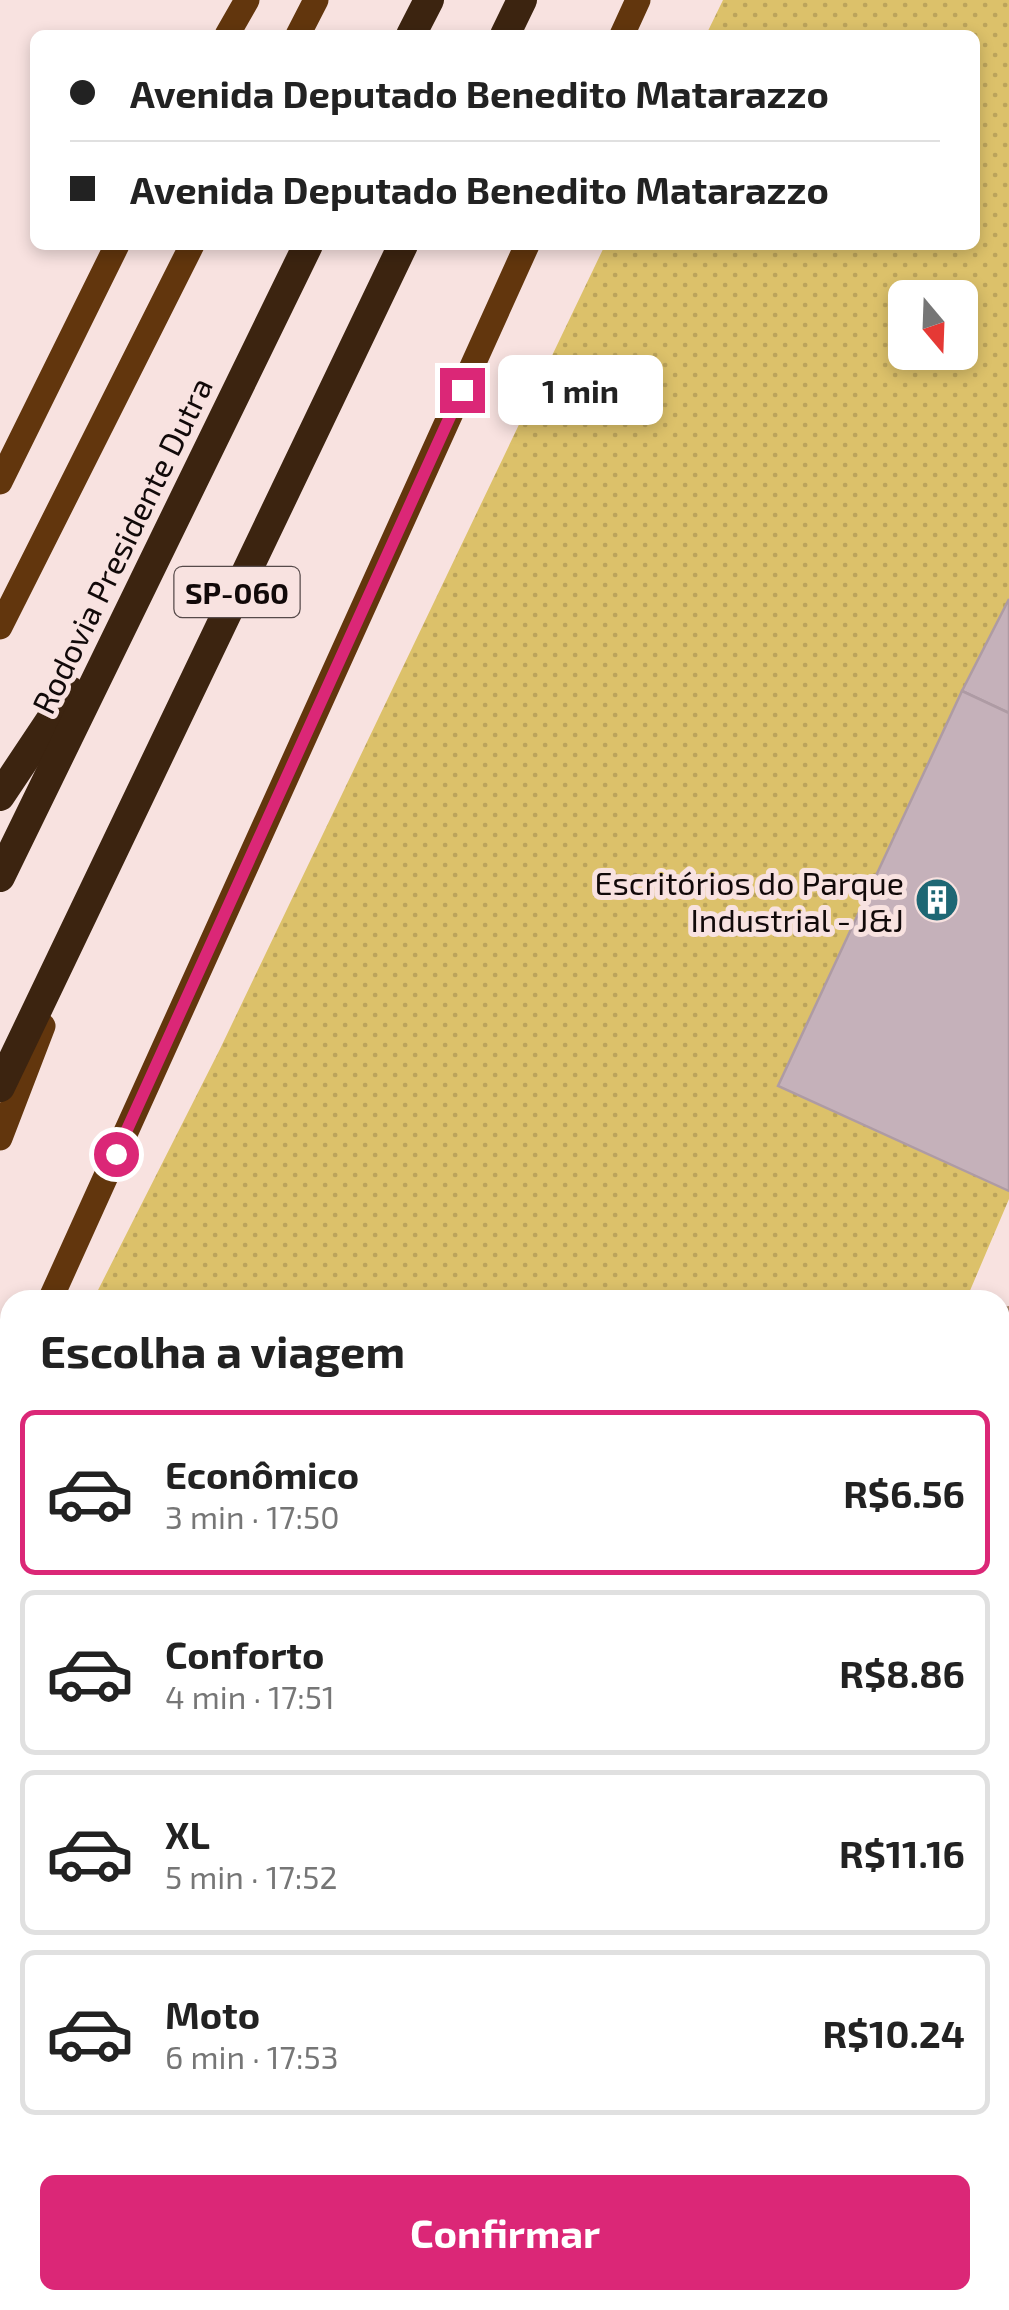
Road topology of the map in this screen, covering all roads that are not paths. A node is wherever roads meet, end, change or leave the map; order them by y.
1 (246, 0) edge
2 (316, 0) edge
3 (428, 0) edge
4 (522, 0) edge
5 (638, 0) edge
6 (230, 30) edge
7 (301, 30) edge
8 (413, 30) edge
9 (508, 30) edge
10 (624, 30) edge
11 (115, 250) edge
12 (189, 250) edge
13 (306, 250) edge
14 (400, 250) edge
15 (525, 250) edge
16 (0, 482) edge
17 (140, 584) junction
18 (0, 628) edge
19 (0, 796) edge
20 (0, 877) edge
21 (97, 886) junction
22 (0, 1087) edge
23 (0, 1138) edge
24 (55, 1290) edge

1 - 6 main road
2 - 7 main road
3 - 8 highway
4 - 9 highway
5 - 10 main road
11 - 16 main road
12 - 18 main road
13 - 17 highway, Rodovia Presidente Dutra / SP-060
14 - 21 highway, SP-060
15 - 24 main road
17 - 19 highway
17 - 20 highway, Rodovia Presidente Dutra / SP-060
21 - 22 highway, SP-060
21 - 23 main road

